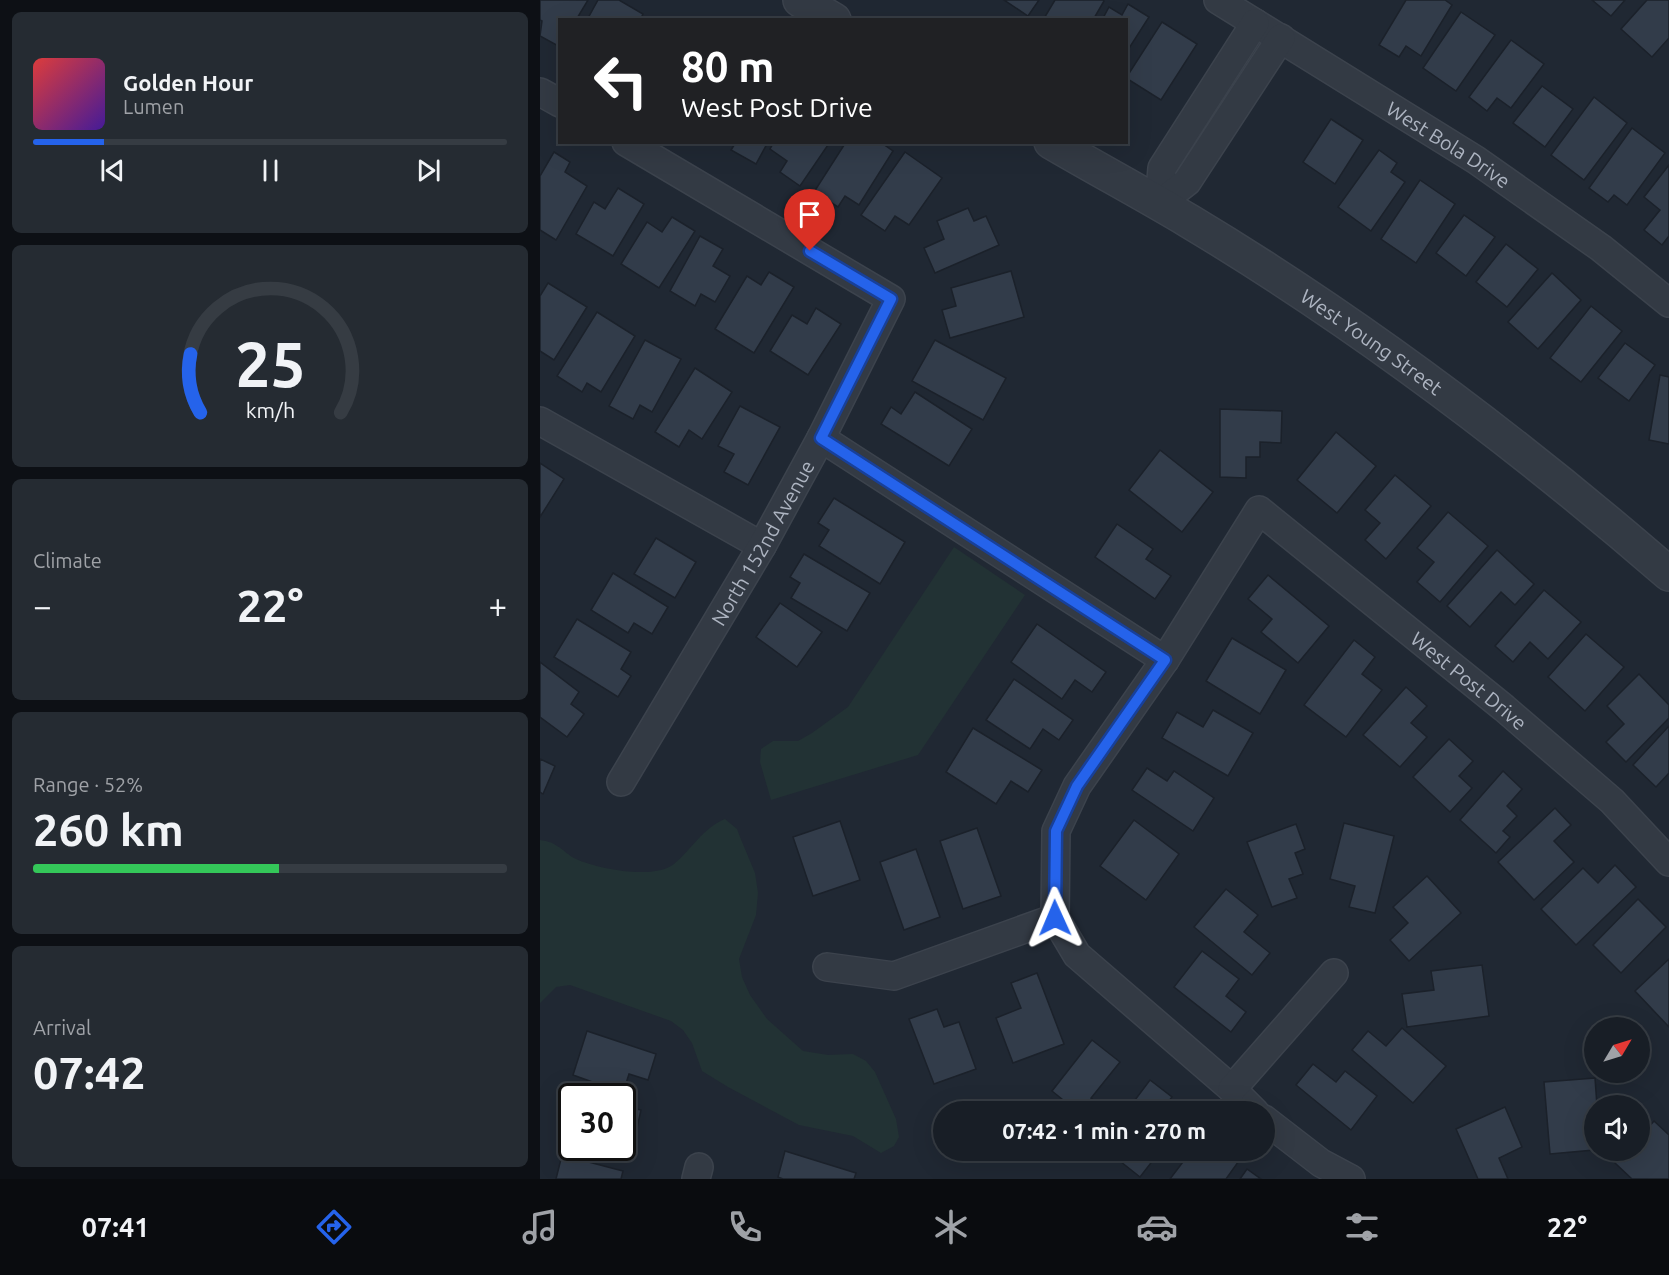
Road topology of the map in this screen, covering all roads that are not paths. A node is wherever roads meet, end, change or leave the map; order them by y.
1 (800, 0) edge
2 (1218, 0) edge
3 (831, 18) edge
4 (1255, 23) junction
5 (1281, 38) junction
6 (540, 92) edge
7 (558, 103) edge
8 (629, 144) edge
9 (1054, 144) edge
10 (1159, 204) junction
11 (1669, 303) edge
12 (540, 421) edge
13 (821, 438) junction
14 (762, 546) junction
15 (1669, 574) edge
16 (1165, 660) junction
17 (621, 782) dead end
18 (1669, 862) edge
19 (1055, 918) junction
20 (827, 967) dead end
21 (1334, 973) dead end
22 (1232, 1089) junction
23 (1244, 1101) edge
24 (1275, 1127) edge
25 (1351, 1179) edge

1 - 3 street
2 - 4 street, West Bola Drive
4 - 5 street, West Bola Drive
4 - 10 street
5 - 10 street
5 - 11 street, West Bola Drive
6 - 7 street
8 - 13 street, North 152nd Avenue
9 - 10 street, West Young Street
10 - 15 street, West Young Street
12 - 14 street
13 - 14 street, North 152nd Avenue
13 - 16 street
14 - 17 street, North 152nd Avenue
16 - 18 street, West Post Drive
16 - 19 street
19 - 20 street
19 - 22 street
21 - 22 street
22 - 23 street
24 - 25 street

